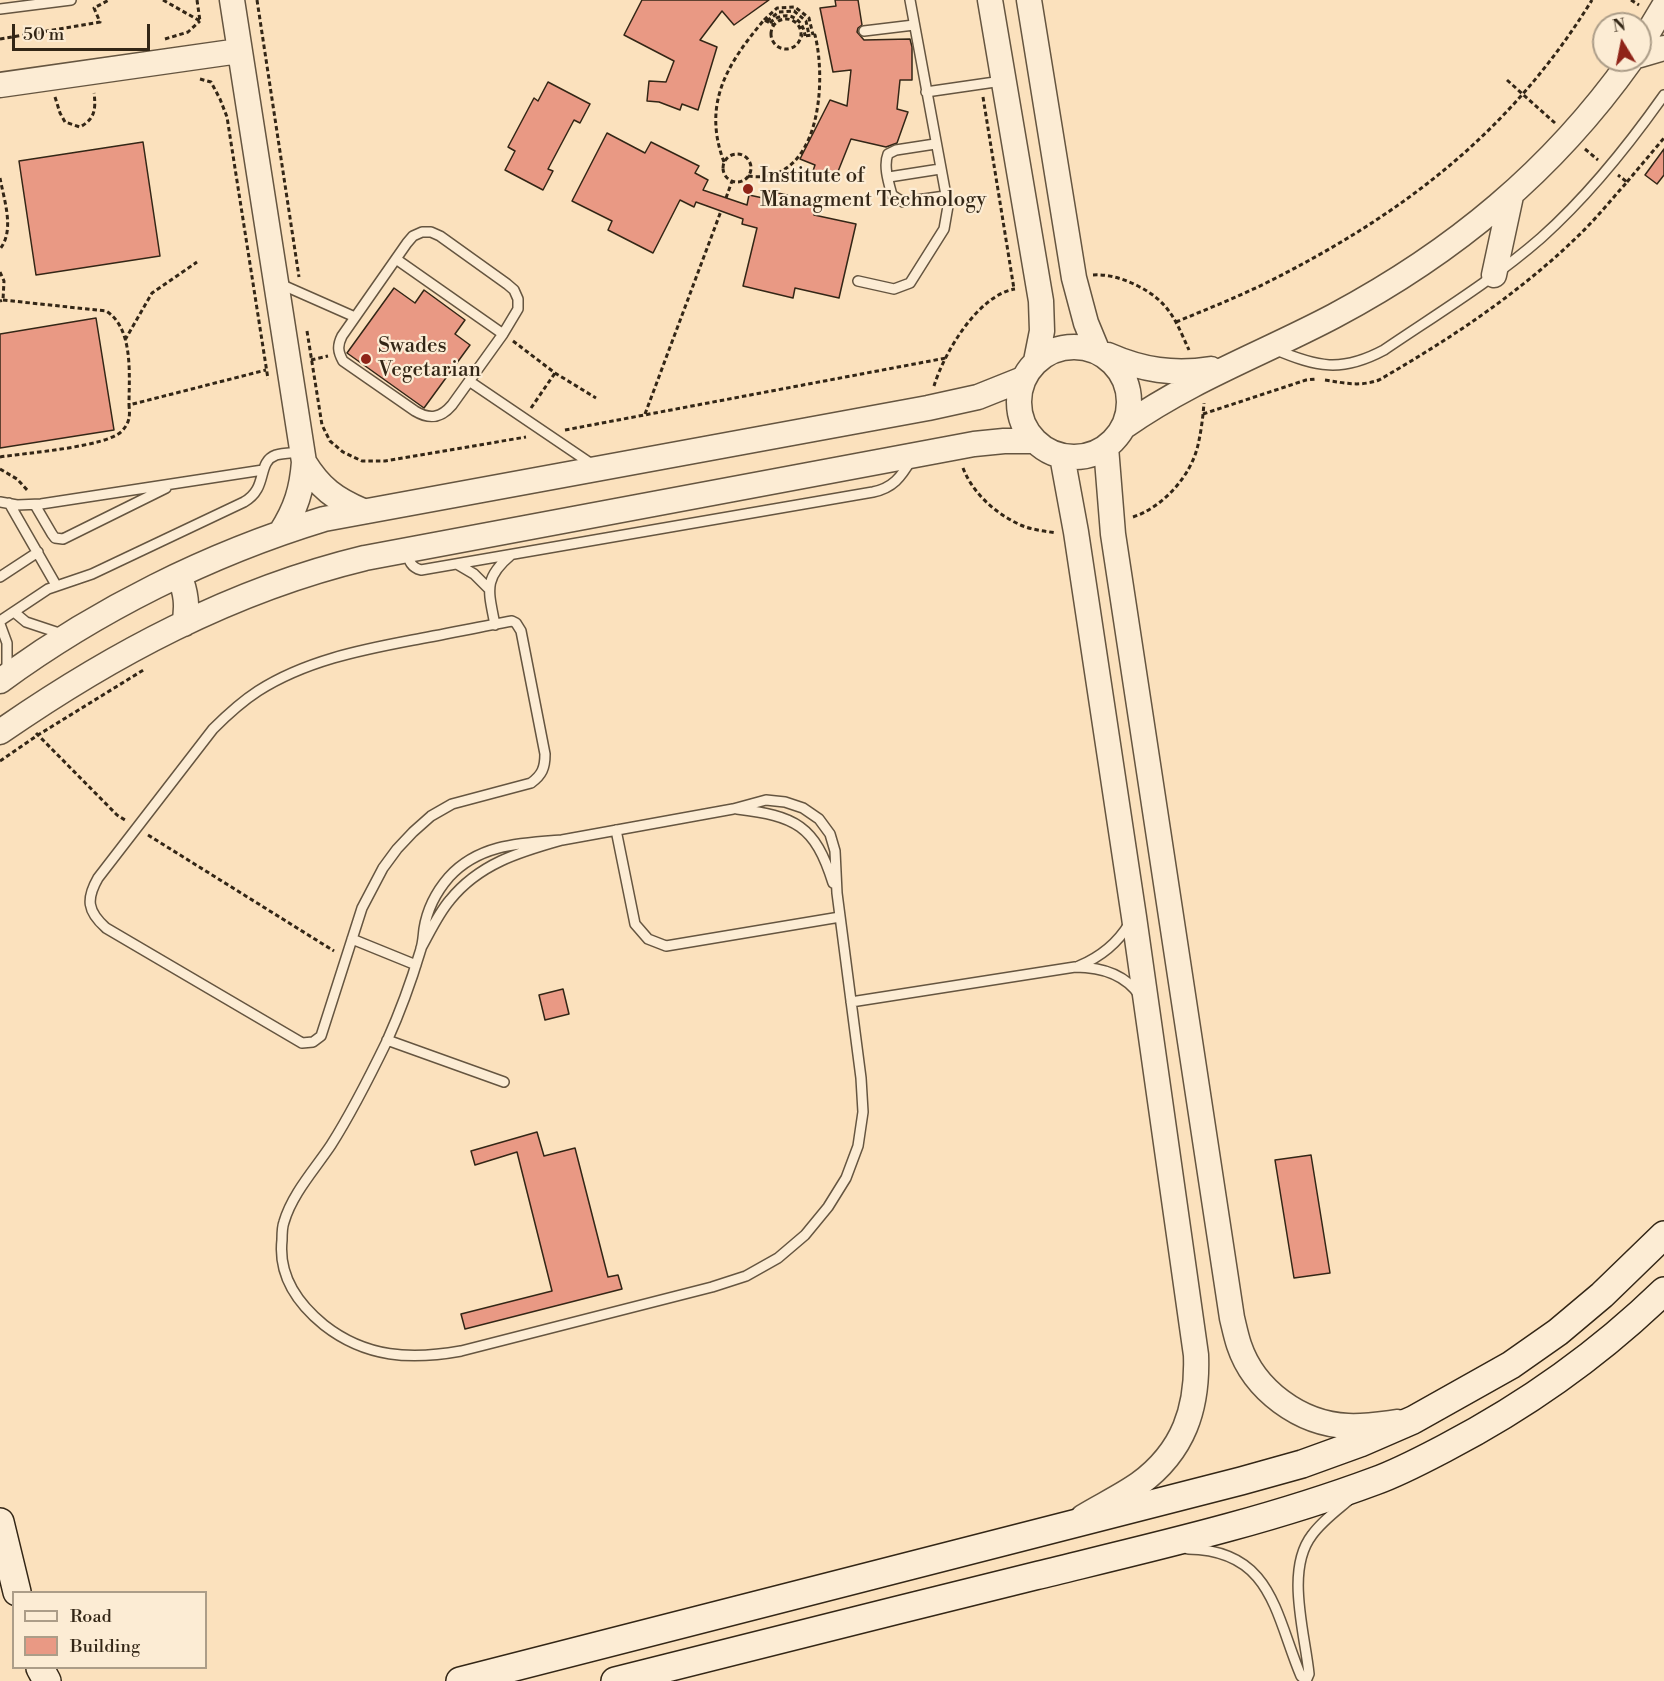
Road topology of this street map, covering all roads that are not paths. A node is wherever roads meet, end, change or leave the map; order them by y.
1 (71, 0) edge
2 (232, 0) edge
3 (910, 0) edge
4 (990, 0) edge
5 (1029, 0) edge
6 (1664, 6) edge
7 (0, 9) edge
8 (914, 25) junction
9 (1652, 26) edge
10 (864, 31) dead end
11 (239, 51) junction
12 (1622, 72) edge
13 (1004, 80) junction
14 (0, 85) edge
15 (926, 92) junction
16 (1664, 95) edge
17 (936, 144) junction
18 (940, 169) junction
19 (889, 177) junction
20 (945, 196) junction
21 (1511, 196) junction
22 (396, 259) junction
23 (1494, 275) junction
24 (858, 280) dead end
25 (277, 283) junction
26 (356, 317) junction
27 (503, 334) junction
28 (1269, 347) junction
29 (1103, 353) junction
30 (1030, 370) junction
31 (1200, 376) junction
32 (469, 381) junction
33 (1125, 426) junction
34 (1034, 441) junction
35 (1107, 447) junction
36 (913, 456) junction
37 (1062, 456) junction
38 (303, 457) junction
39 (597, 468) junction
40 (263, 470) junction
41 (174, 484) junction
42 (5, 502) edge
43 (38, 504) junction
44 (363, 511) junction
45 (281, 532) junction
46 (406, 550) junction
47 (38, 552) junction
48 (511, 555) junction
49 (457, 564) junction
50 (179, 575) junction
51 (0, 577) edge
52 (56, 585) junction
53 (488, 588) junction
54 (14, 612) junction
55 (0, 623) edge
56 (184, 624) junction
57 (495, 624) junction
58 (68, 636) junction
59 (4, 678) edge
60 (0, 732) edge
61 (733, 809) junction
62 (616, 830) junction
63 (562, 840) junction
64 (837, 893) junction
65 (840, 917) junction
66 (1134, 917) junction
67 (352, 939) junction
68 (422, 948) junction
69 (416, 965) junction
70 (1075, 967) junction
71 (851, 1002) junction
72 (1146, 1006) junction
73 (387, 1040) junction
74 (504, 1082) dead end
75 (1664, 1235) edge
76 (1664, 1291) edge
77 (1413, 1420) junction
78 (1377, 1480) junction
79 (0, 1522) edge
80 (1065, 1527) junction
81 (1138, 1550) junction
82 (17, 1591) edge
83 (460, 1681) edge
84 (615, 1681) edge
85 (1306, 1681) edge

1 - 7 lane
2 - 11 street
3 - 8 lane
4 - 13 street
5 - 29 street
6 - 9 street
8 - 10 lane
8 - 15 lane
11 - 14 street
11 - 25 street
12 - 21 street
13 - 15 lane
13 - 30 street
15 - 17 lane
16 - 23 lane
17 - 18 lane
17 - 19 lane
18 - 19 lane
18 - 20 lane
19 - 20 lane
20 - 24 lane
21 - 23 street
21 - 28 street
22 - 26 lane
22 - 27 lane
22 - 27 lane
23 - 28 lane
25 - 26 lane
25 - 38 street
26 - 32 lane
27 - 32 lane
28 - 31 street
29 - 30 street
29 - 31 street
29 - 33 street
30 - 34 street
30 - 39 street
31 - 33 street
32 - 39 lane
33 - 35 street
34 - 36 street
34 - 37 street
35 - 37 street
35 - 77 street
36 - 46 street
36 - 48 lane
37 - 66 street
38 - 40 lane
38 - 44 street
38 - 45 street
39 - 44 street
40 - 41 lane
40 - 52 lane
41 - 43 lane
41 - 43 lane
42 - 43 lane
42 - 47 lane
44 - 45 street
45 - 50 street
46 - 49 lane
46 - 56 street
47 - 51 lane
47 - 52 lane
48 - 49 lane
48 - 53 lane
49 - 53 lane
50 - 56 street
50 - 58 street
52 - 54 lane
53 - 57 lane
54 - 55 lane
54 - 58 lane
55 - 59 lane
56 - 60 street
57 - 67 lane
57 - 67 lane
58 - 59 street
61 - 62 lane
61 - 64 lane
61 - 64 lane
62 - 63 lane
62 - 65 lane
63 - 68 lane
63 - 68 lane
64 - 65 lane
65 - 71 lane
66 - 70 lane
66 - 72 street
67 - 69 lane
68 - 69 lane
69 - 73 lane
70 - 71 lane
70 - 72 lane
71 - 73 lane
72 - 80 street
73 - 74 lane
75 - 77 main road
76 - 78 main road
77 - 80 main road
78 - 81 main road
78 - 85 lane
79 - 82 main road
80 - 83 main road
81 - 84 main road
81 - 85 lane

